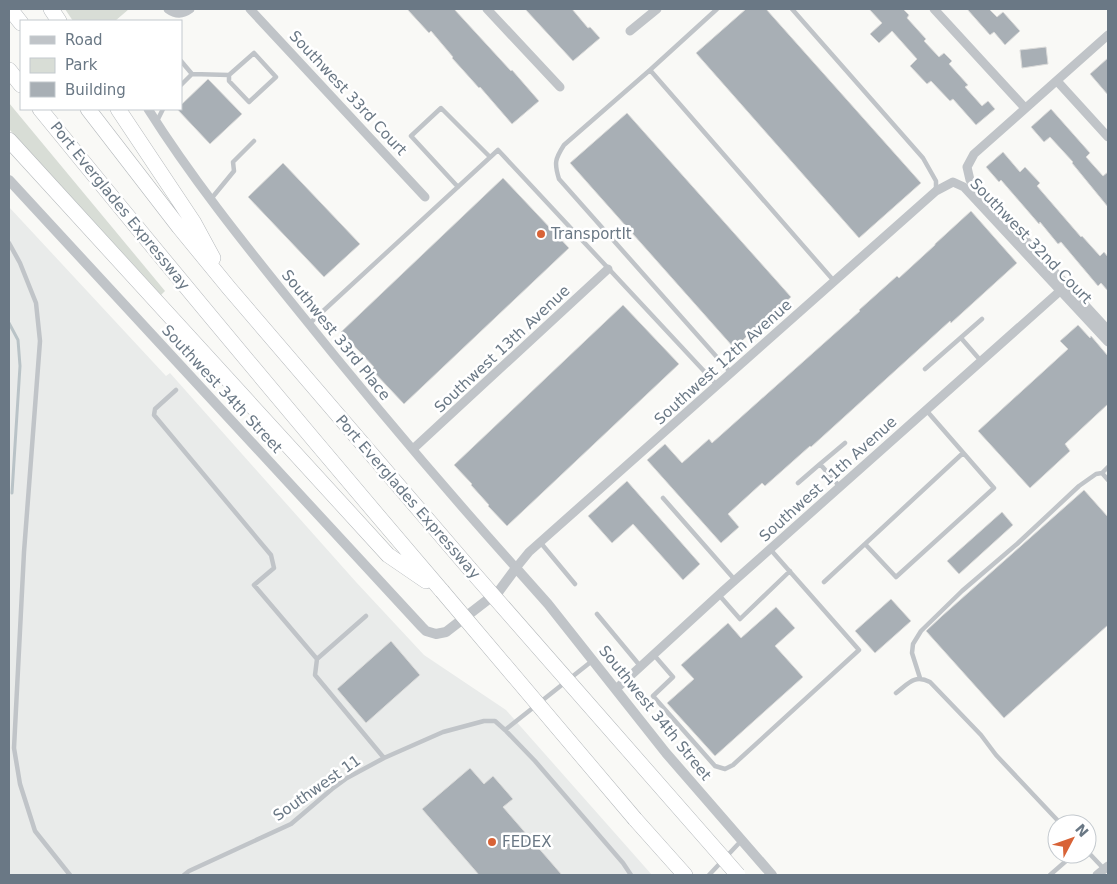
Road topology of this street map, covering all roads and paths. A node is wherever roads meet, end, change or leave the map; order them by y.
1 (10, 9) edge
2 (51, 9) edge
3 (168, 9) edge
4 (190, 9) edge
5 (250, 9) edge
6 (487, 9) edge
7 (657, 9) edge
8 (717, 9) edge
9 (792, 9) edge
10 (934, 9) edge
11 (58, 20) edge
12 (20, 22) edge
13 (630, 31) dead end
14 (1108, 35) edge
15 (182, 62) edge
16 (9, 70) edge
17 (650, 70) junction
18 (192, 74) junction
19 (229, 75) junction
20 (1057, 80) junction
21 (182, 84) edge
22 (20, 85) edge
23 (560, 87) dead end
24 (1025, 108) junction
25 (41, 110) edge
26 (89, 110) edge
27 (119, 110) edge
28 (149, 110) edge
29 (163, 110) edge
30 (157, 122) junction
31 (1108, 137) edge
32 (9, 140) edge
33 (254, 141) dead end
34 (490, 157) junction
35 (9, 180) edge
36 (953, 182) joint
37 (458, 187) junction
38 (936, 191) junction
39 (426, 197) dead end
40 (211, 199) junction
41 (9, 243) edge
42 (608, 268) junction
43 (834, 281) junction
44 (230, 288) junction
45 (1060, 291) junction
46 (982, 318) dead end
47 (309, 324) junction
48 (1108, 330) edge
49 (961, 338) junction
50 (1108, 342) edge
51 (981, 361) junction
52 (925, 369) dead end
53 (730, 373) junction
54 (717, 385) junction
55 (176, 390) dead end
56 (926, 410) junction
57 (844, 443) dead end
58 (413, 449) junction
59 (963, 453) junction
60 (820, 464) junction
61 (1108, 467) edge
62 (1102, 473) junction
63 (1108, 480) edge
64 (798, 483) dead end
65 (840, 487) junction
66 (662, 498) dead end
67 (540, 542) junction
68 (864, 544) junction
69 (770, 549) junction
70 (516, 568) junction
71 (790, 571) junction
72 (735, 580) junction
73 (824, 582) dead end
74 (575, 584) dead end
75 (442, 591) junction
76 (718, 595) junction
77 (597, 614) dead end
78 (366, 616) dead end
79 (654, 655) junction
80 (317, 659) junction
81 (593, 660) junction
82 (641, 667) junction
83 (920, 678) junction
84 (616, 689) junction
85 (896, 693) dead end
86 (506, 730) junction
87 (384, 758) junction
88 (1052, 814) edge
89 (742, 840) junction
90 (1063, 864) edge
91 (70, 875) edge
92 (184, 875) edge
93 (631, 875) edge
94 (685, 875) edge
95 (709, 875) edge
96 (738, 875) edge
97 (772, 875) edge
98 (1050, 875) edge

1 - 12 highway
2 - 11 highway
3 - 4 street
5 - 39 street, Southwest 33rd Court
6 - 23 street
7 - 13 street
8 - 17 lane
9 - 38 lane
10 - 24 street
14 - 20 street
15 - 18 lane
16 - 22 highway
17 - 43 lane
17 - 53 lane
18 - 19 lane
18 - 21 lane
19 - 19 lane
20 - 24 street
20 - 31 street
24 - 48 street, Southwest 32nd Court
25 - 75 highway, Port Everglades Expressway
26 - 44 highway, Port Everglades Expressway
27 - 44 highway
28 - 30 street, Southwest 33rd Place
29 - 30 lane
30 - 40 street, Southwest 33rd Place
32 - 75 highway
33 - 40 lane
34 - 37 lane
34 - 37 lane
34 - 42 lane
35 - 70 street, Southwest 34th Street
36 - 38 street, Southwest 12th Avenue
36 - 45 street, Southwest 32nd Court
37 - 47 lane
38 - 43 street, Southwest 12th Avenue
40 - 47 street, Southwest 33rd Place
41 - 91 lane
42 - 54 lane
42 - 58 street, Southwest 13th Avenue
43 - 53 street, Southwest 12th Avenue
44 - 96 highway, Port Everglades Expressway, bridge
45 - 50 street, Southwest 32nd Court
45 - 51 street, Southwest 11th Avenue
46 - 49 lane
47 - 58 street, Southwest 33rd Place
49 - 51 lane
49 - 52 lane
51 - 56 street, Southwest 11th Avenue
53 - 54 street, Southwest 12th Avenue
54 - 67 street, Southwest 12th Avenue
55 - 80 lane
56 - 59 lane
56 - 65 street, Southwest 11th Avenue
57 - 60 lane
58 - 70 street, Southwest 33rd Place
59 - 68 lane
59 - 68 lane
60 - 64 lane
60 - 65 lane
61 - 62 lane
62 - 63 lane
62 - 83 lane
65 - 69 street, Southwest 11th Avenue
66 - 72 lane
67 - 70 street, Southwest 12th Avenue
67 - 74 lane
68 - 73 lane
69 - 71 lane
69 - 72 street, Southwest 11th Avenue
70 - 81 street, Southwest 34th Street
71 - 76 lane
71 - 79 lane
72 - 76 street, Southwest 11th Avenue
75 - 94 highway, Port Everglades Expressway, bridge
76 - 79 street, Southwest 11th Avenue
77 - 82 lane
78 - 80 lane
79 - 82 street, Southwest 11th Avenue
80 - 87 lane
81 - 84 street, Southwest 34th Street
81 - 86 lane
82 - 84 street, Southwest 11th Avenue
83 - 85 lane
83 - 88 lane
84 - 89 street, Southwest 34th Street
86 - 87 lane, Southwest 11
86 - 93 lane
87 - 92 lane, Southwest 11
89 - 95 lane
89 - 97 street, Southwest 34th Street
90 - 98 lane

